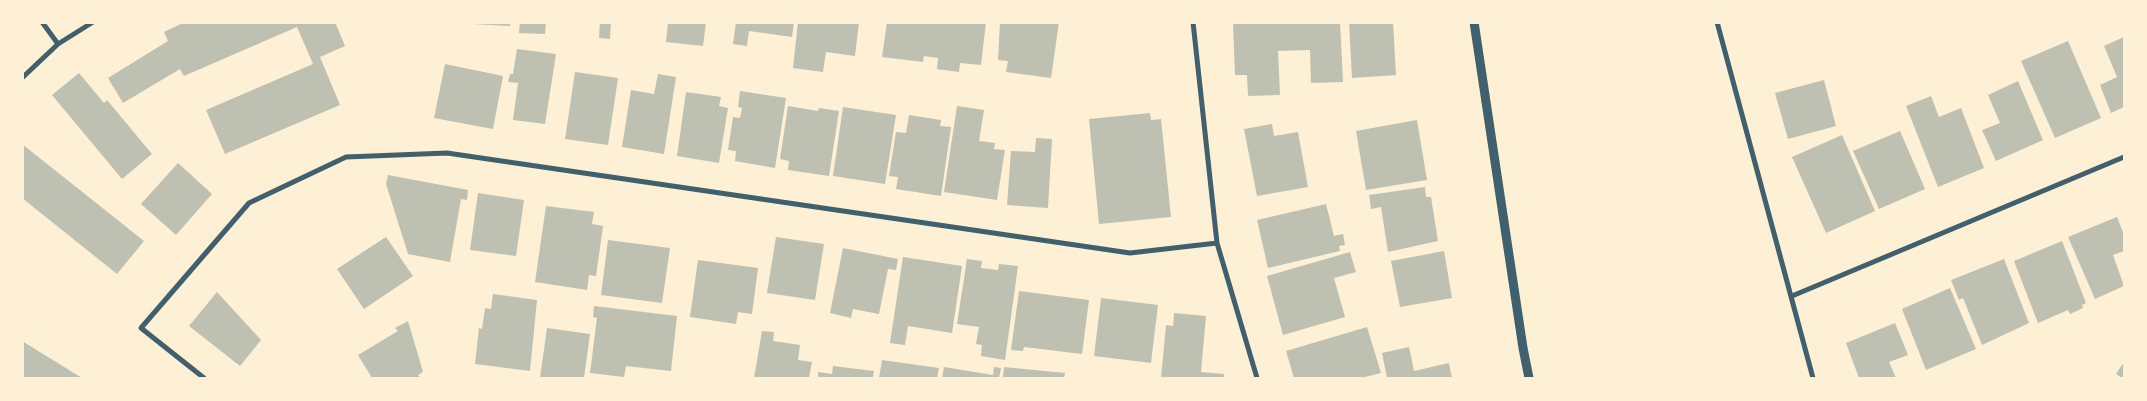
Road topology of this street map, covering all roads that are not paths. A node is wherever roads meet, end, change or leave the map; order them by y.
1 (42, 22) edge
2 (94, 22) edge
3 (1193, 22) edge
4 (1474, 22) edge
5 (1717, 22) edge
6 (58, 44) junction
7 (22, 78) edge
8 (2124, 157) edge
9 (1217, 243) junction
10 (1792, 296) junction
11 (204, 378) edge
12 (1258, 378) edge
13 (1530, 378) edge
14 (1813, 378) edge

1 - 6 street
2 - 6 street
3 - 9 street
4 - 13 street
5 - 10 street
6 - 7 street
8 - 10 street
9 - 11 street
9 - 12 street
10 - 14 street

